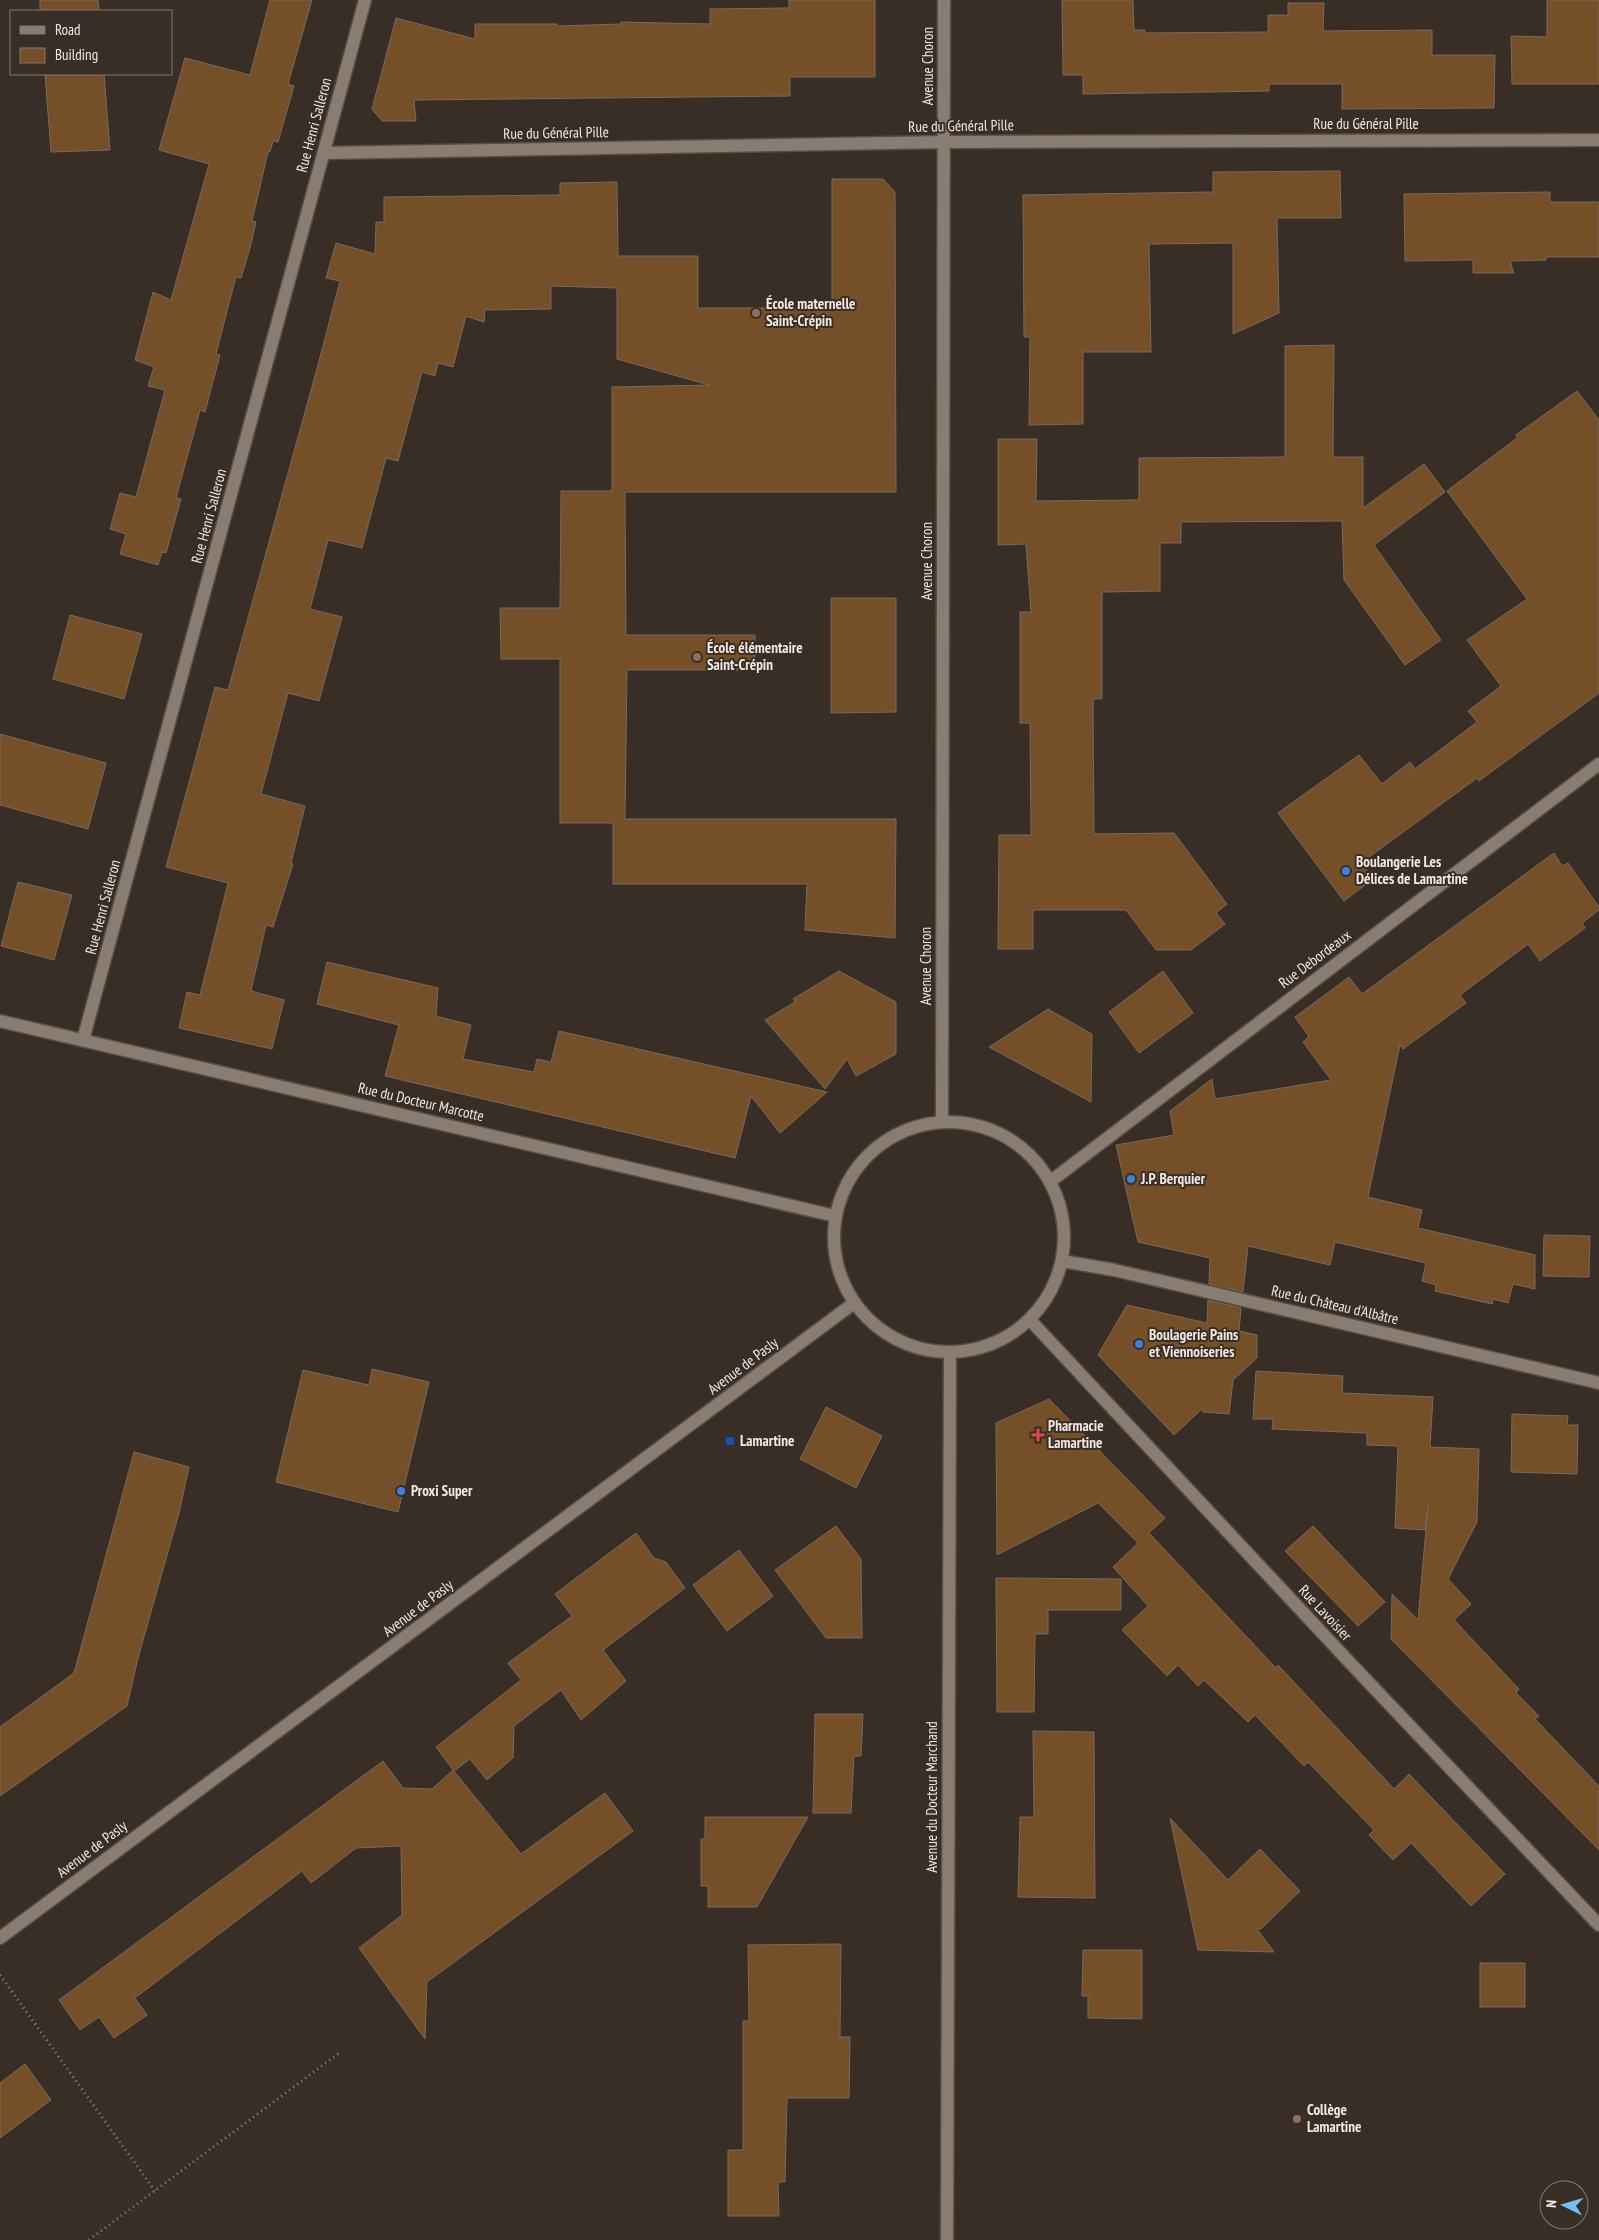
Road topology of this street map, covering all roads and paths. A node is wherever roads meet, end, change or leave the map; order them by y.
1 (365, 0) edge
2 (944, 0) edge
3 (1599, 140) edge
4 (944, 142) junction
5 (324, 153) junction
6 (1599, 764) edge
7 (0, 1021) edge
8 (83, 1040) junction
9 (942, 1121) junction
10 (1051, 1181) junction
11 (835, 1216) junction
12 (1062, 1261) junction
13 (854, 1304) junction
14 (1030, 1320) junction
15 (950, 1353) junction
16 (1599, 1383) edge
17 (1599, 1925) edge
18 (0, 1938) edge
19 (0, 1976) edge
20 (339, 2053) dead end
21 (155, 2190) junction
22 (89, 2240) edge
23 (946, 2240) edge

1 - 5 street, Rue Henri Salleron
2 - 4 street, Avenue Choron
3 - 4 street, Rue du Général Pille
4 - 5 street, Rue du Général Pille
4 - 9 street, Avenue Choron
5 - 8 street, Rue Henri Salleron
6 - 10 street, Rue Debordeaux
7 - 8 street, Rue du Docteur Marcotte
8 - 11 street, Rue du Docteur Marcotte
9 - 10 street
9 - 11 street
10 - 12 street
11 - 13 street
12 - 14 street
12 - 16 street, Rue du Château d'Albâtre
13 - 15 street
13 - 18 street, Avenue de Pasly
14 - 15 street
14 - 17 street, Rue Lavoisier
15 - 23 street, Avenue du Docteur Marchand
19 - 21 path
20 - 21 path
21 - 22 path

